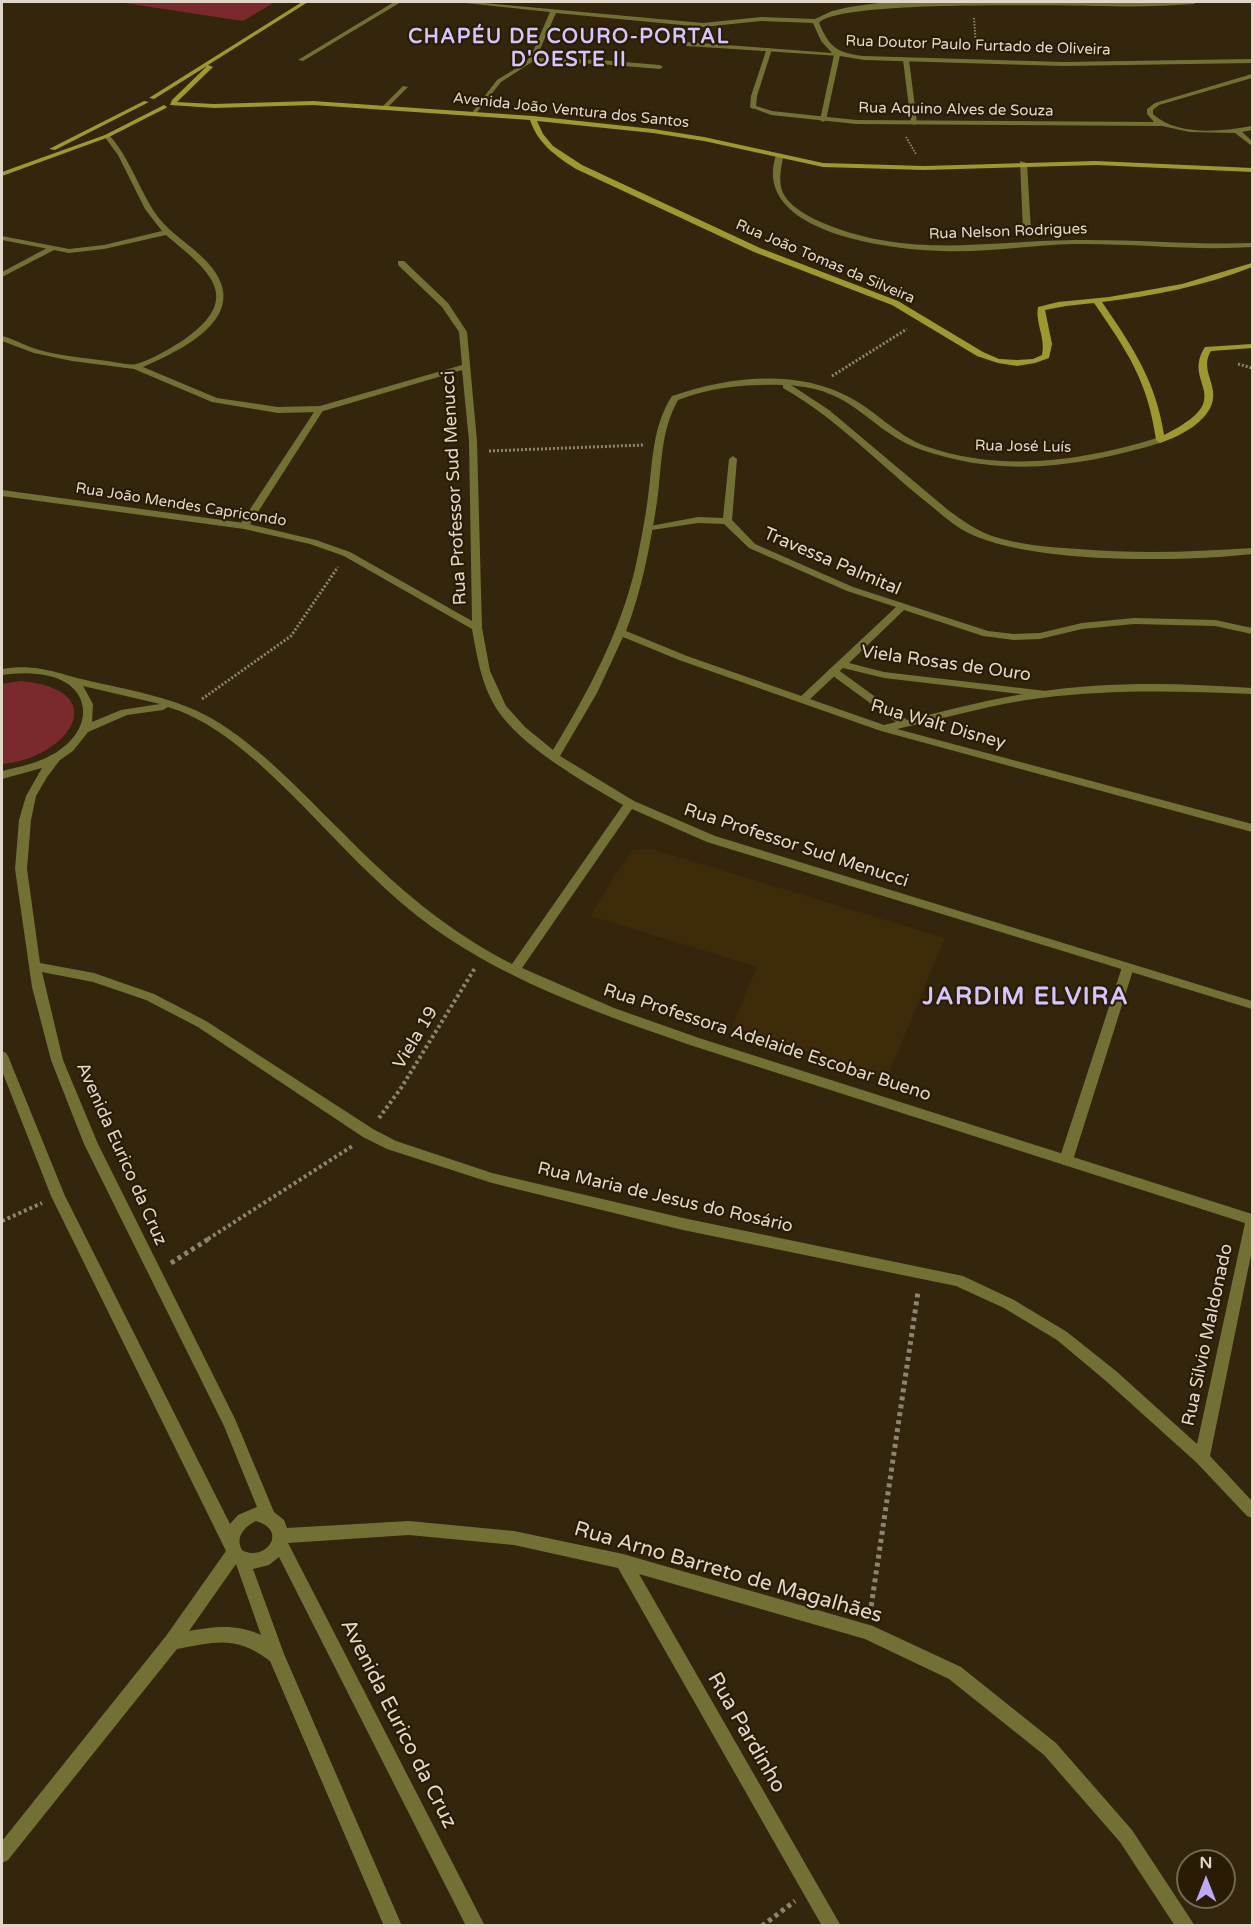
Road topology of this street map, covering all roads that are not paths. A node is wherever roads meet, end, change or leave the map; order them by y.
1 (305, 2) edge
2 (399, 2) edge
3 (459, 2) edge
4 (974, 2) edge
5 (1194, 2) edge
6 (553, 12) junction
7 (817, 21) junction
8 (687, 44) dead end
9 (230, 48) junction
10 (769, 49) junction
11 (837, 55) junction
12 (301, 60) dead end
13 (531, 60) junction
14 (906, 60) junction
15 (1252, 61) edge
16 (660, 67) dead end
17 (1252, 76) edge
18 (405, 87) dead end
19 (149, 100) junction
20 (170, 104) junction
21 (385, 107) junction
22 (474, 114) junction
23 (534, 118) junction
24 (823, 120) junction
25 (914, 123) junction
26 (1161, 124) junction
27 (1252, 128) edge
28 (1237, 131) junction
29 (107, 136) junction
30 (1252, 144) edge
31 (779, 157) junction
32 (1023, 163) junction
33 (1252, 170) edge
34 (4, 173) edge
35 (1027, 231) dead end
36 (167, 232) junction
37 (2, 238) edge
38 (1252, 245) edge
39 (52, 249) junction
40 (401, 263) dead end
41 (1252, 265) edge
42 (2, 275) edge
43 (1097, 301) junction
44 (2, 338) edge
45 (1252, 346) edge
46 (467, 366) junction
47 (136, 367) junction
48 (783, 384) junction
49 (320, 409) junction
50 (1160, 440) junction
51 (733, 459) dead end
52 (2, 494) edge
53 (727, 521) junction
54 (244, 526) junction
55 (648, 529) junction
56 (1252, 551) edge
57 (902, 607) junction
58 (477, 628) junction
59 (1252, 631) edge
60 (621, 633) junction
61 (837, 668) junction
62 (2, 672) edge
63 (71, 680) junction
64 (1252, 690) edge
65 (1046, 694) junction
66 (803, 700) junction
67 (181, 708) junction
68 (906, 724) junction
69 (885, 729) junction
70 (84, 730) junction
71 (56, 757) junction
72 (554, 757) junction
73 (2, 775) edge
74 (630, 804) junction
75 (1252, 828) edge
76 (35, 966) junction
77 (1128, 967) junction
78 (514, 970) junction
79 (1252, 1005) edge
80 (2, 1056) edge
81 (1066, 1160) junction
82 (1252, 1220) edge
83 (1202, 1458) junction
84 (1251, 1509) edge
85 (268, 1516) junction
86 (281, 1540) junction
87 (236, 1552) junction
88 (623, 1563) junction
89 (172, 1642) junction
90 (276, 1656) junction
91 (2, 1854) edge
92 (393, 1926) edge
93 (476, 1926) edge
94 (832, 1926) edge
95 (1186, 1926) edge

1 - 9 street
2 - 12 street
3 - 6 street
4 - 5 street, Rua Doutor Paulo Furtado de Oliveira
4 - 7 street, Rua Doutor Paulo Furtado de Oliveira
6 - 7 street
6 - 13 street
7 - 11 street, Rua Doutor Paulo Furtado de Oliveira
8 - 10 street
9 - 19 street
9 - 20 street
10 - 11 street
10 - 24 street, Rua Aquino Alves de Souza
11 - 14 street, Rua Doutor Paulo Furtado de Oliveira
11 - 24 street
13 - 16 street
13 - 22 street
14 - 15 street, Rua Doutor Paulo Furtado de Oliveira
14 - 25 street
17 - 26 street
18 - 21 street
19 - 20 street
19 - 20 street
19 - 34 street
20 - 21 street, Avenida João Ventura dos Santos
20 - 29 street
21 - 22 street, Avenida João Ventura dos Santos
22 - 23 street, Avenida João Ventura dos Santos
23 - 31 street, Avenida João Ventura dos Santos
23 - 43 street, Rua João Tomas da Silveira
24 - 25 street, Rua Aquino Alves de Souza
25 - 26 street, Rua Aquino Alves de Souza
26 - 28 street, Rua Aquino Alves de Souza
27 - 28 street, Rua Aquino Alves de Souza
28 - 30 street
29 - 34 street
29 - 36 street
31 - 32 street, Avenida João Ventura dos Santos
31 - 38 street, Rua Nelson Rodrigues
32 - 33 street, Avenida João Ventura dos Santos
32 - 35 street
36 - 39 street
36 - 47 street
37 - 39 street
39 - 42 street
40 - 46 street, Rua Professor Sud Menucci
41 - 43 street, Rua João Tomas da Silveira
43 - 50 street
44 - 47 street
45 - 50 street
46 - 49 street
46 - 58 street, Rua Professor Sud Menucci
47 - 49 street
48 - 50 street, Rua José Luís
48 - 55 street, Rua José Luís
48 - 56 street
49 - 54 street
51 - 53 street
52 - 54 street, Rua João Mendes Capricondo
53 - 55 street
53 - 57 street, Travessa Palmital
54 - 58 street, Rua João Mendes Capricondo
55 - 60 street
57 - 59 street
57 - 61 street, Travessa Palmital
58 - 72 street, Rua Professor Sud Menucci
60 - 66 street, Rua Walt Disney
60 - 72 street
61 - 65 street, Viela Rosas de Ouro
61 - 66 street, Travessa Palmital
61 - 68 street
62 - 63 street, Rua Professora Adelaide Escobar Bueno
63 - 67 street, Rua Professora Adelaide Escobar Bueno
63 - 70 street
64 - 65 street
65 - 68 street
66 - 69 street, Rua Walt Disney
67 - 70 street
67 - 78 street, Rua Professora Adelaide Escobar Bueno
68 - 69 street
69 - 75 street, Rua Walt Disney
70 - 71 street
71 - 73 street
71 - 76 street, Avenida Eurico da Cruz
72 - 74 street, Rua Professor Sud Menucci
74 - 77 street, Rua Professor Sud Menucci
74 - 78 street
76 - 83 street, Rua Maria de Jesus do Rosário
76 - 85 street, Avenida Eurico da Cruz
77 - 79 street, Rua Professor Sud Menucci
77 - 81 street
78 - 81 street, Rua Professora Adelaide Escobar Bueno
80 - 87 street
81 - 82 street, Rua Professora Adelaide Escobar Bueno
82 - 83 street, Rua Silvio Maldonado
83 - 84 street, Rua Maria de Jesus do Rosário
85 - 86 street
85 - 87 street
86 - 87 street
86 - 88 street, Rua Arno Barreto de Magalhães
86 - 93 street, Avenida Eurico da Cruz
87 - 89 street
87 - 90 street
88 - 94 street, Rua Pardinho
88 - 95 street, Rua Arno Barreto de Magalhães
89 - 90 street
89 - 91 street
90 - 92 street

